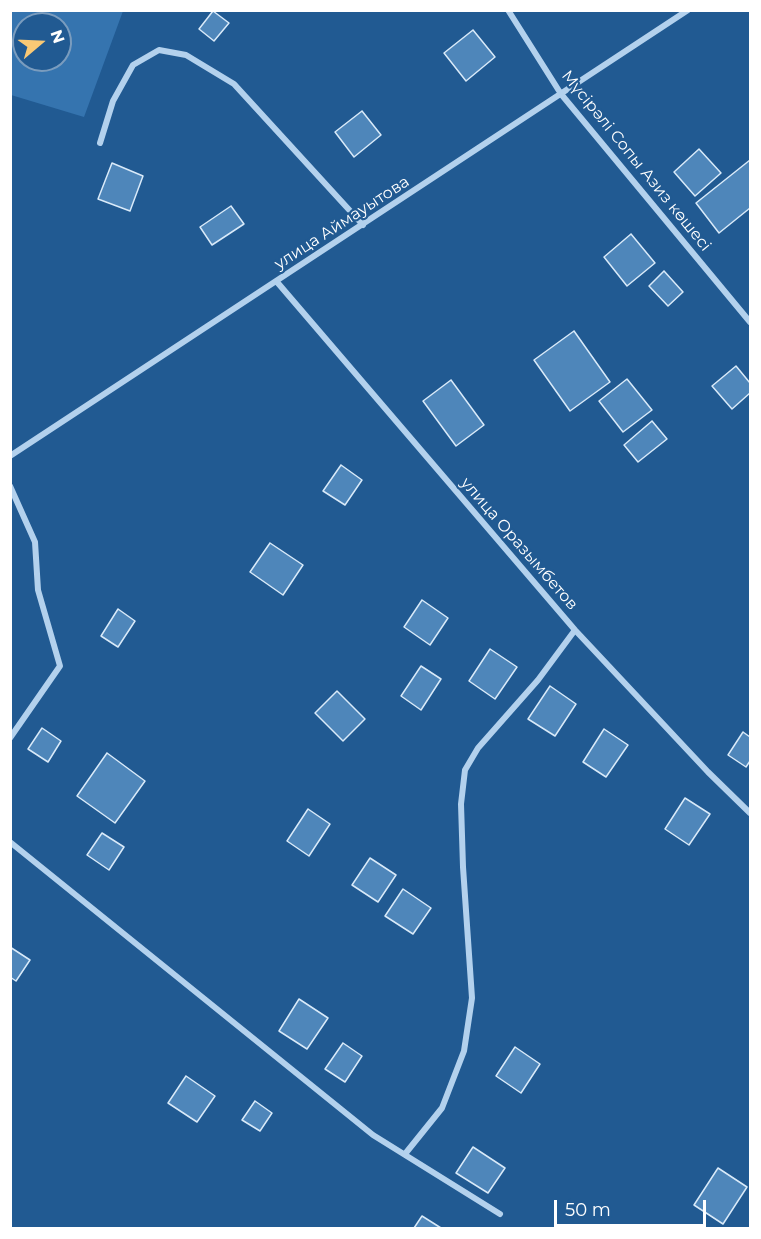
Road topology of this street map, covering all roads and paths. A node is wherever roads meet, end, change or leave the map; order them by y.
1 (508, 10) edge
2 (688, 10) edge
3 (561, 94) junction
4 (100, 143) dead end
5 (363, 225) junction
6 (277, 282) junction
7 (750, 322) edge
8 (10, 456) edge
9 (10, 486) edge
10 (575, 630) junction
11 (10, 738) edge
12 (750, 813) edge
13 (10, 842) edge
14 (405, 1154) junction
15 (500, 1214) dead end

1 - 3 street, Мүсірәлі Сопы Азиз көшесі
2 - 3 street, улица Аймауытова
3 - 5 street, улица Аймауытова
3 - 7 street, Мүсірәлі Сопы Азиз көшесі
4 - 5 street
5 - 6 street, улица Аймауытова
6 - 8 street, улица Аймауытова
6 - 10 street, улица Оразымбетов
9 - 11 street
10 - 12 street, улица Оразымбетов
10 - 14 street
13 - 14 street
14 - 15 street

